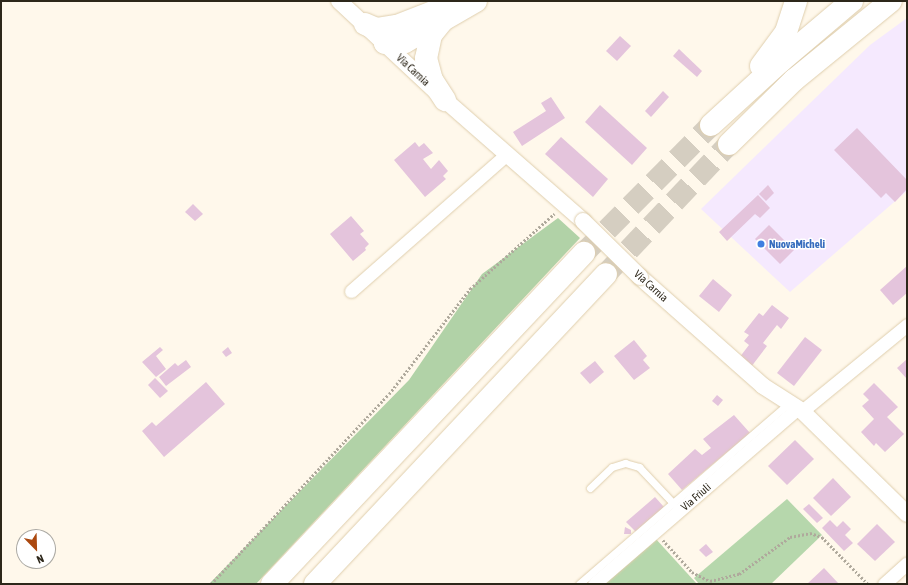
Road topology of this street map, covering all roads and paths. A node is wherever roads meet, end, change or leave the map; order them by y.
1 (339, 1) edge
2 (476, 1) edge
3 (486, 1) edge
4 (784, 1) edge
5 (796, 1) edge
6 (852, 1) edge
7 (891, 1) edge
8 (907, 4) edge
9 (454, 8) edge
10 (365, 24) joint
11 (390, 35) junction
12 (833, 48) junction
13 (764, 62) junction
14 (445, 100) junction
15 (729, 144) tunnel mouth
16 (507, 154) junction
17 (565, 205) junction
18 (584, 253) tunnel mouth
19 (606, 274) tunnel mouth
20 (351, 291) dead end
21 (907, 324) edge
22 (797, 407) junction
23 (590, 488) dead end
24 (673, 503) junction
25 (907, 514) edge
26 (656, 532) junction
27 (907, 563) edge
28 (211, 584) edge
29 (272, 584) edge
30 (315, 584) edge
31 (579, 584) edge
32 (594, 584) edge
33 (868, 584) edge
34 (884, 584) edge

1 - 10 street
2 - 9 highway
3 - 9 highway
4 - 13 highway
5 - 13 highway
6 - 13 highway
7 - 12 highway
8 - 12 highway
9 - 11 highway
9 - 14 highway
10 - 11 highway
11 - 14 street, Via Carnia
12 - 15 highway
14 - 16 street, Via Carnia
16 - 17 street, Via Carnia
16 - 20 street
17 - 22 street, Via Carnia, bridge
17 - 28 path
18 - 29 highway
19 - 30 highway
21 - 22 street
22 - 24 lane
22 - 25 street, Via Carnia
22 - 26 street, Via Friuli
23 - 24 lane
24 - 31 lane
26 - 32 street, Via Friuli
26 - 33 path
27 - 34 street

